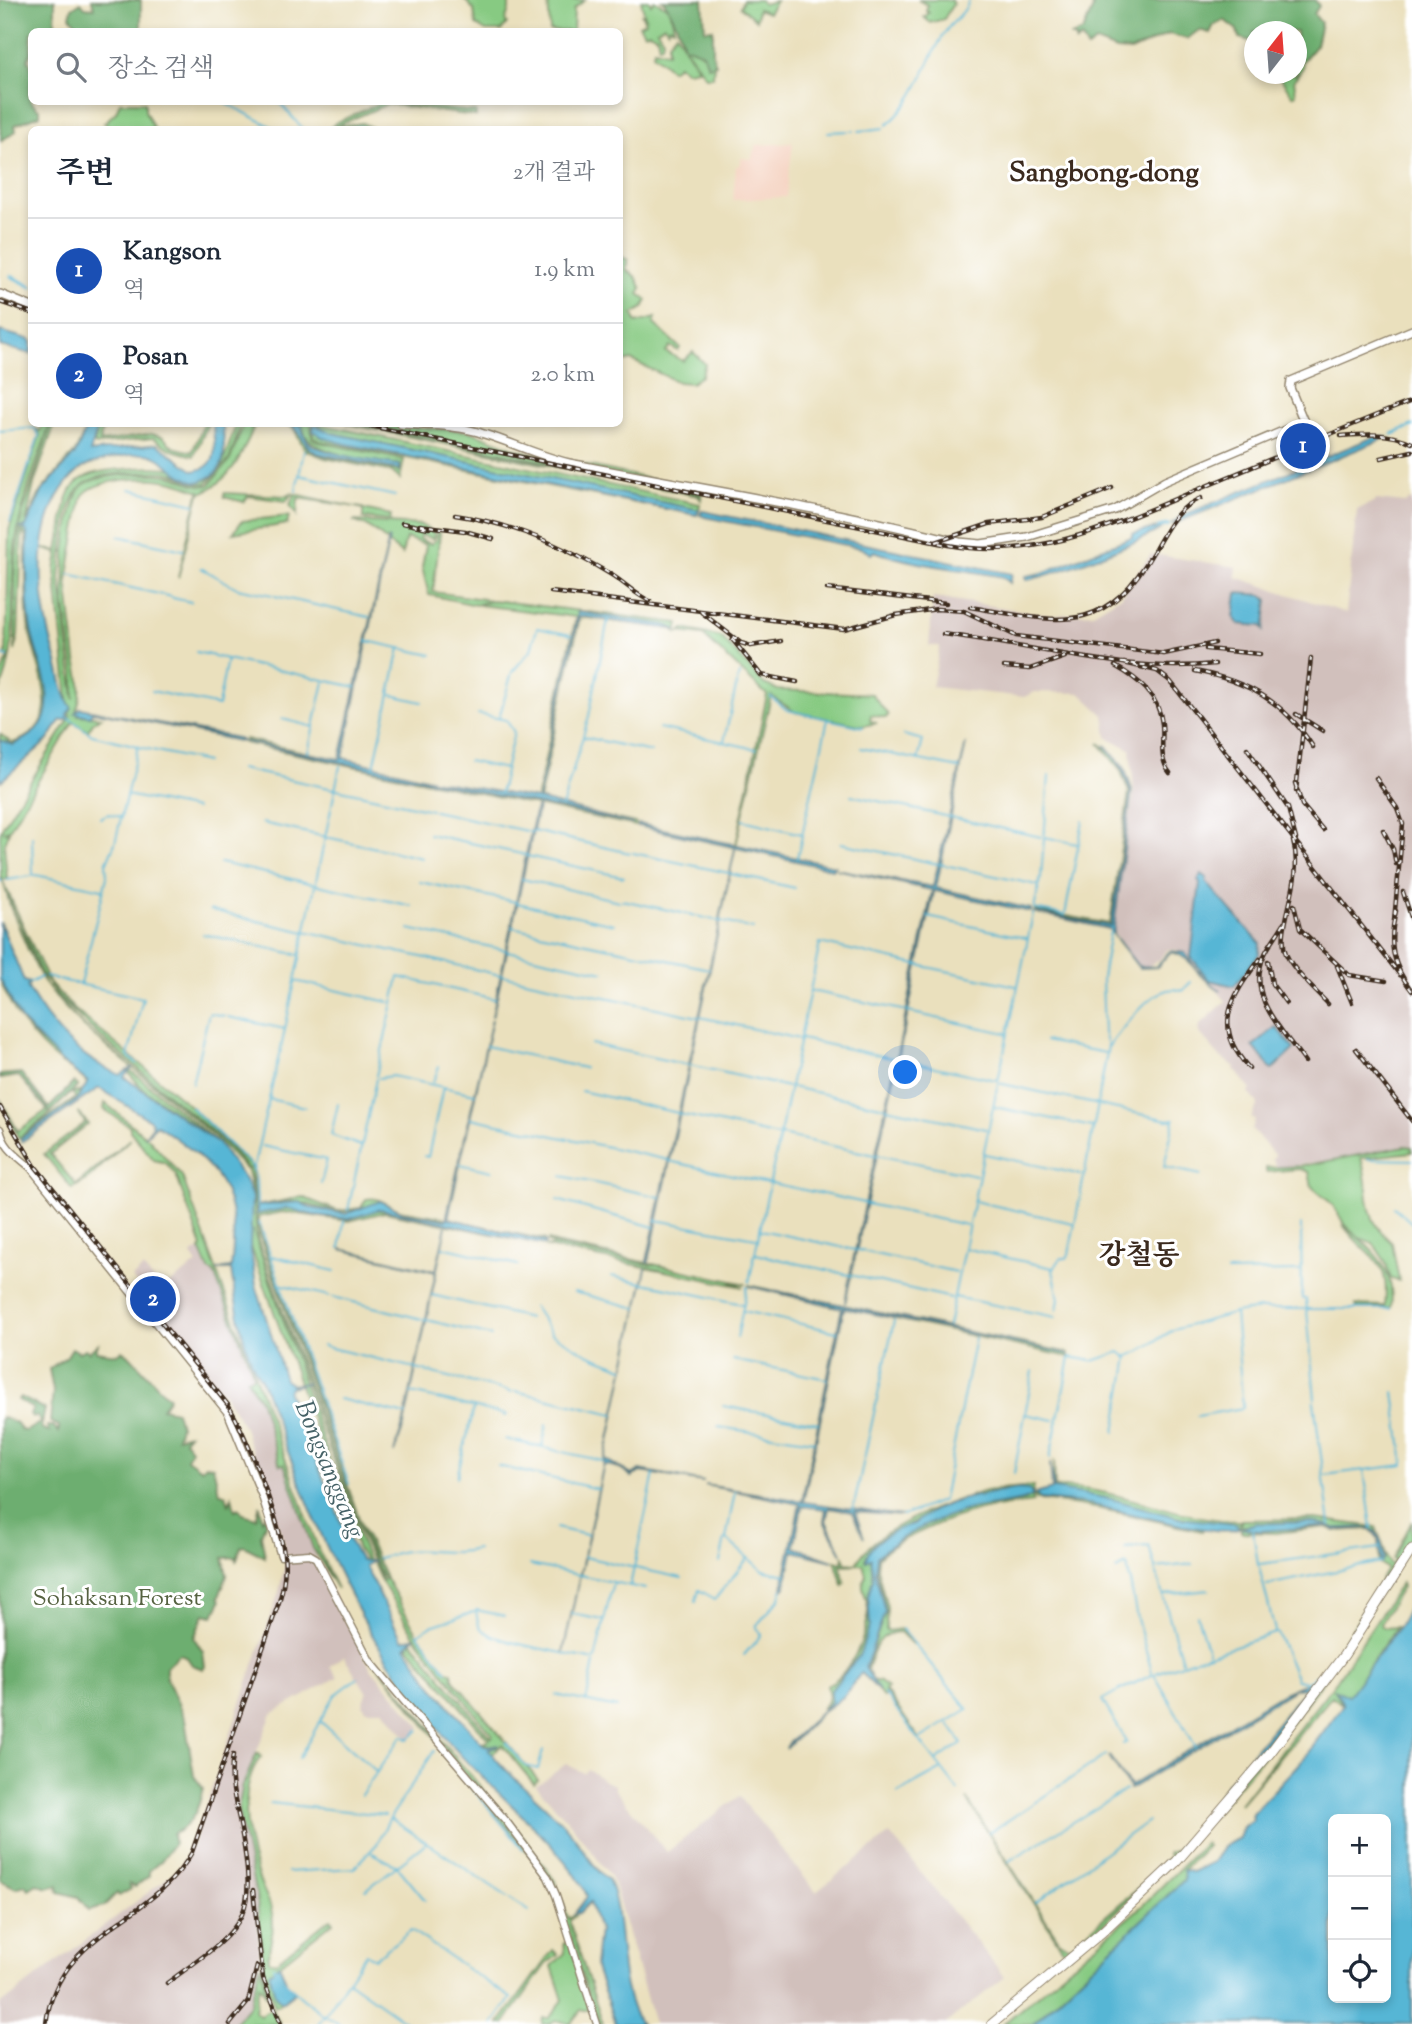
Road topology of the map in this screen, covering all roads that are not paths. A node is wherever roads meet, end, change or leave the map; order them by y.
1 (0, 294) edge
2 (28, 305) edge
3 (1412, 330) edge
4 (457, 427) edge
5 (0, 1129) edge
6 (1412, 1549) edge
7 (597, 2024) edge
8 (992, 2024) edge

1 - 2 main road
3 - 4 main road
5 - 7 main road
6 - 8 highway

